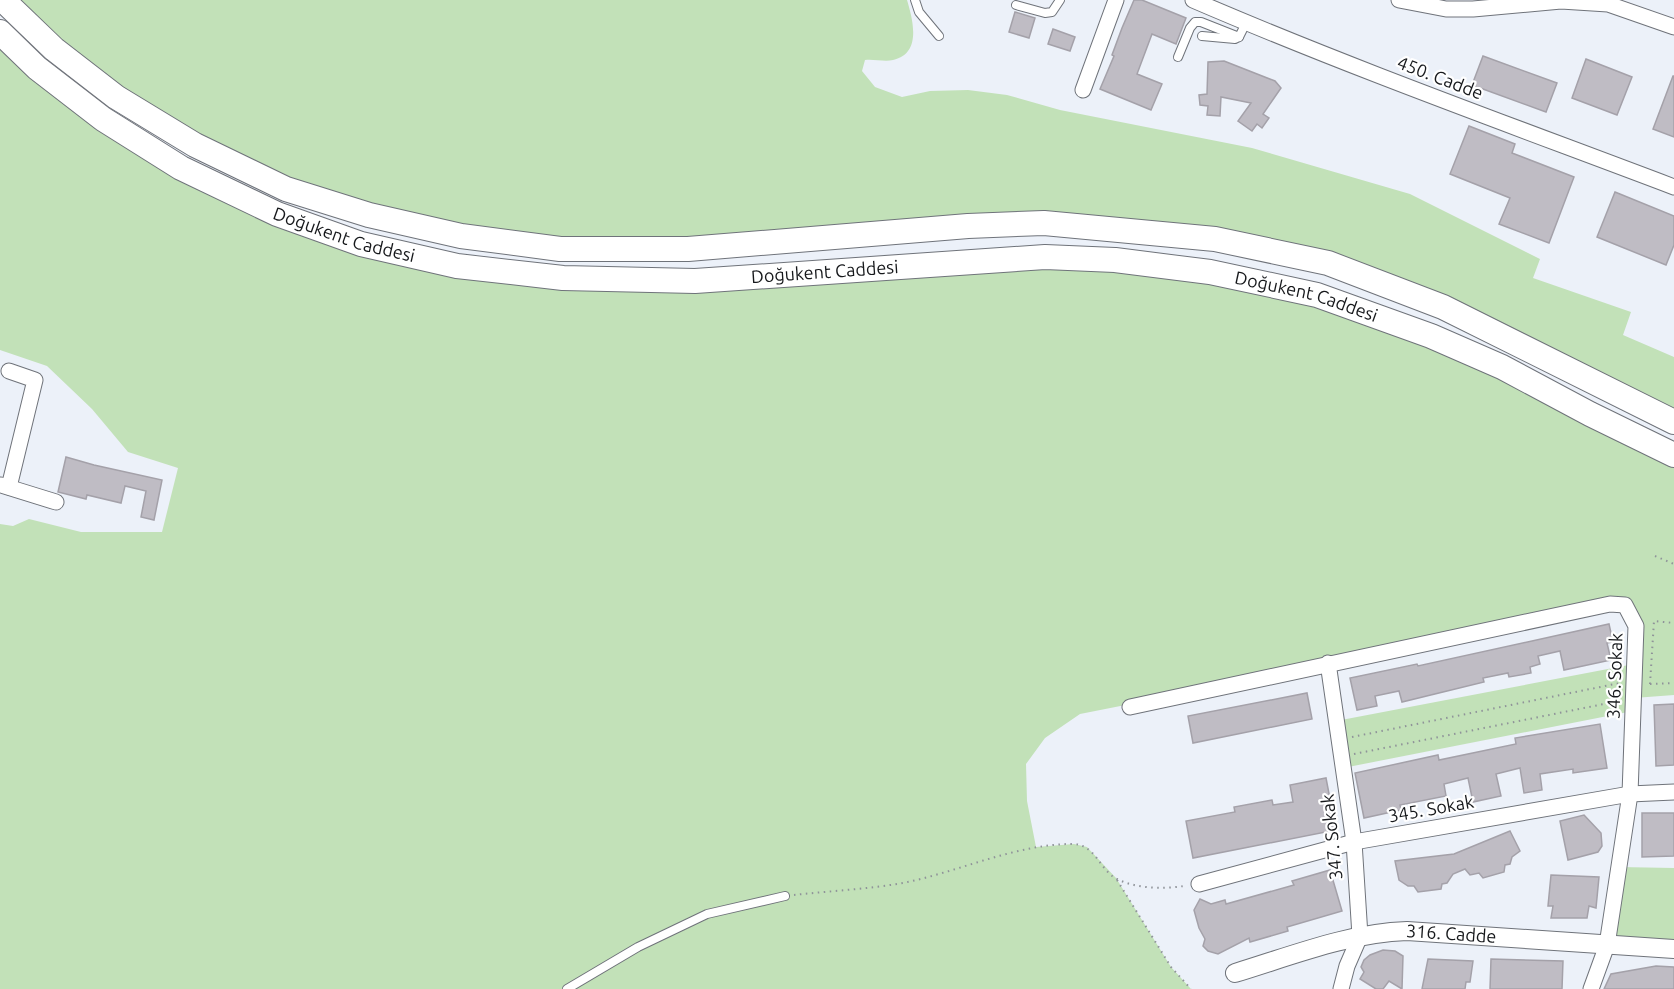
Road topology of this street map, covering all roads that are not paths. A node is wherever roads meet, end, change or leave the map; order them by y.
1 (3, 0) edge
2 (915, 0) edge
3 (1060, 0) edge
4 (1116, 0) edge
5 (1193, 0) edge
6 (1399, 0) edge
7 (1561, 0) edge
8 (1016, 5) dead end
9 (1222, 6) edge
10 (1674, 27) edge
11 (1242, 30) junction
12 (0, 32) edge
13 (939, 36) dead end
14 (1202, 36) dead end
15 (1179, 57) dead end
16 (1083, 90) dead end
17 (1674, 187) edge
18 (9, 370) dead end
19 (1674, 422) edge
20 (1674, 454) edge
21 (4, 485) edge
22 (56, 502) dead end
23 (1328, 663) junction
24 (1130, 707) dead end
25 (1674, 792) edge
26 (1630, 794) junction
27 (1354, 842) junction
28 (1199, 884) road end
29 (785, 897) road end
30 (1360, 936) junction
31 (1607, 945) junction
32 (1674, 949) edge
33 (1235, 973) dead end
34 (567, 989) edge
35 (1341, 989) edge
36 (1590, 989) edge

1 - 19 main road, Doğukent Caddesi
2 - 13 lane
3 - 8 lane
4 - 16 street
5 - 9 street, 450. Cadde
6 - 7 street
7 - 10 street
9 - 11 street, 450. Cadde
11 - 14 lane
11 - 15 lane
11 - 17 street, 450. Cadde
12 - 20 main road, Doğukent Caddesi
18 - 21 street
21 - 22 street
23 - 24 street
23 - 26 street, 346. Sokak
23 - 27 street, 347. Sokak
25 - 26 street, 345. Sokak
26 - 27 street, 345. Sokak
26 - 31 street, 346. Sokak
27 - 28 street, 345. Sokak
27 - 30 street, 347. Sokak
29 - 34 lane
30 - 31 street, 316. Cadde
30 - 33 street, 316. Cadde
30 - 35 street
31 - 32 street, 316. Cadde
31 - 36 street, 346. Sokak

